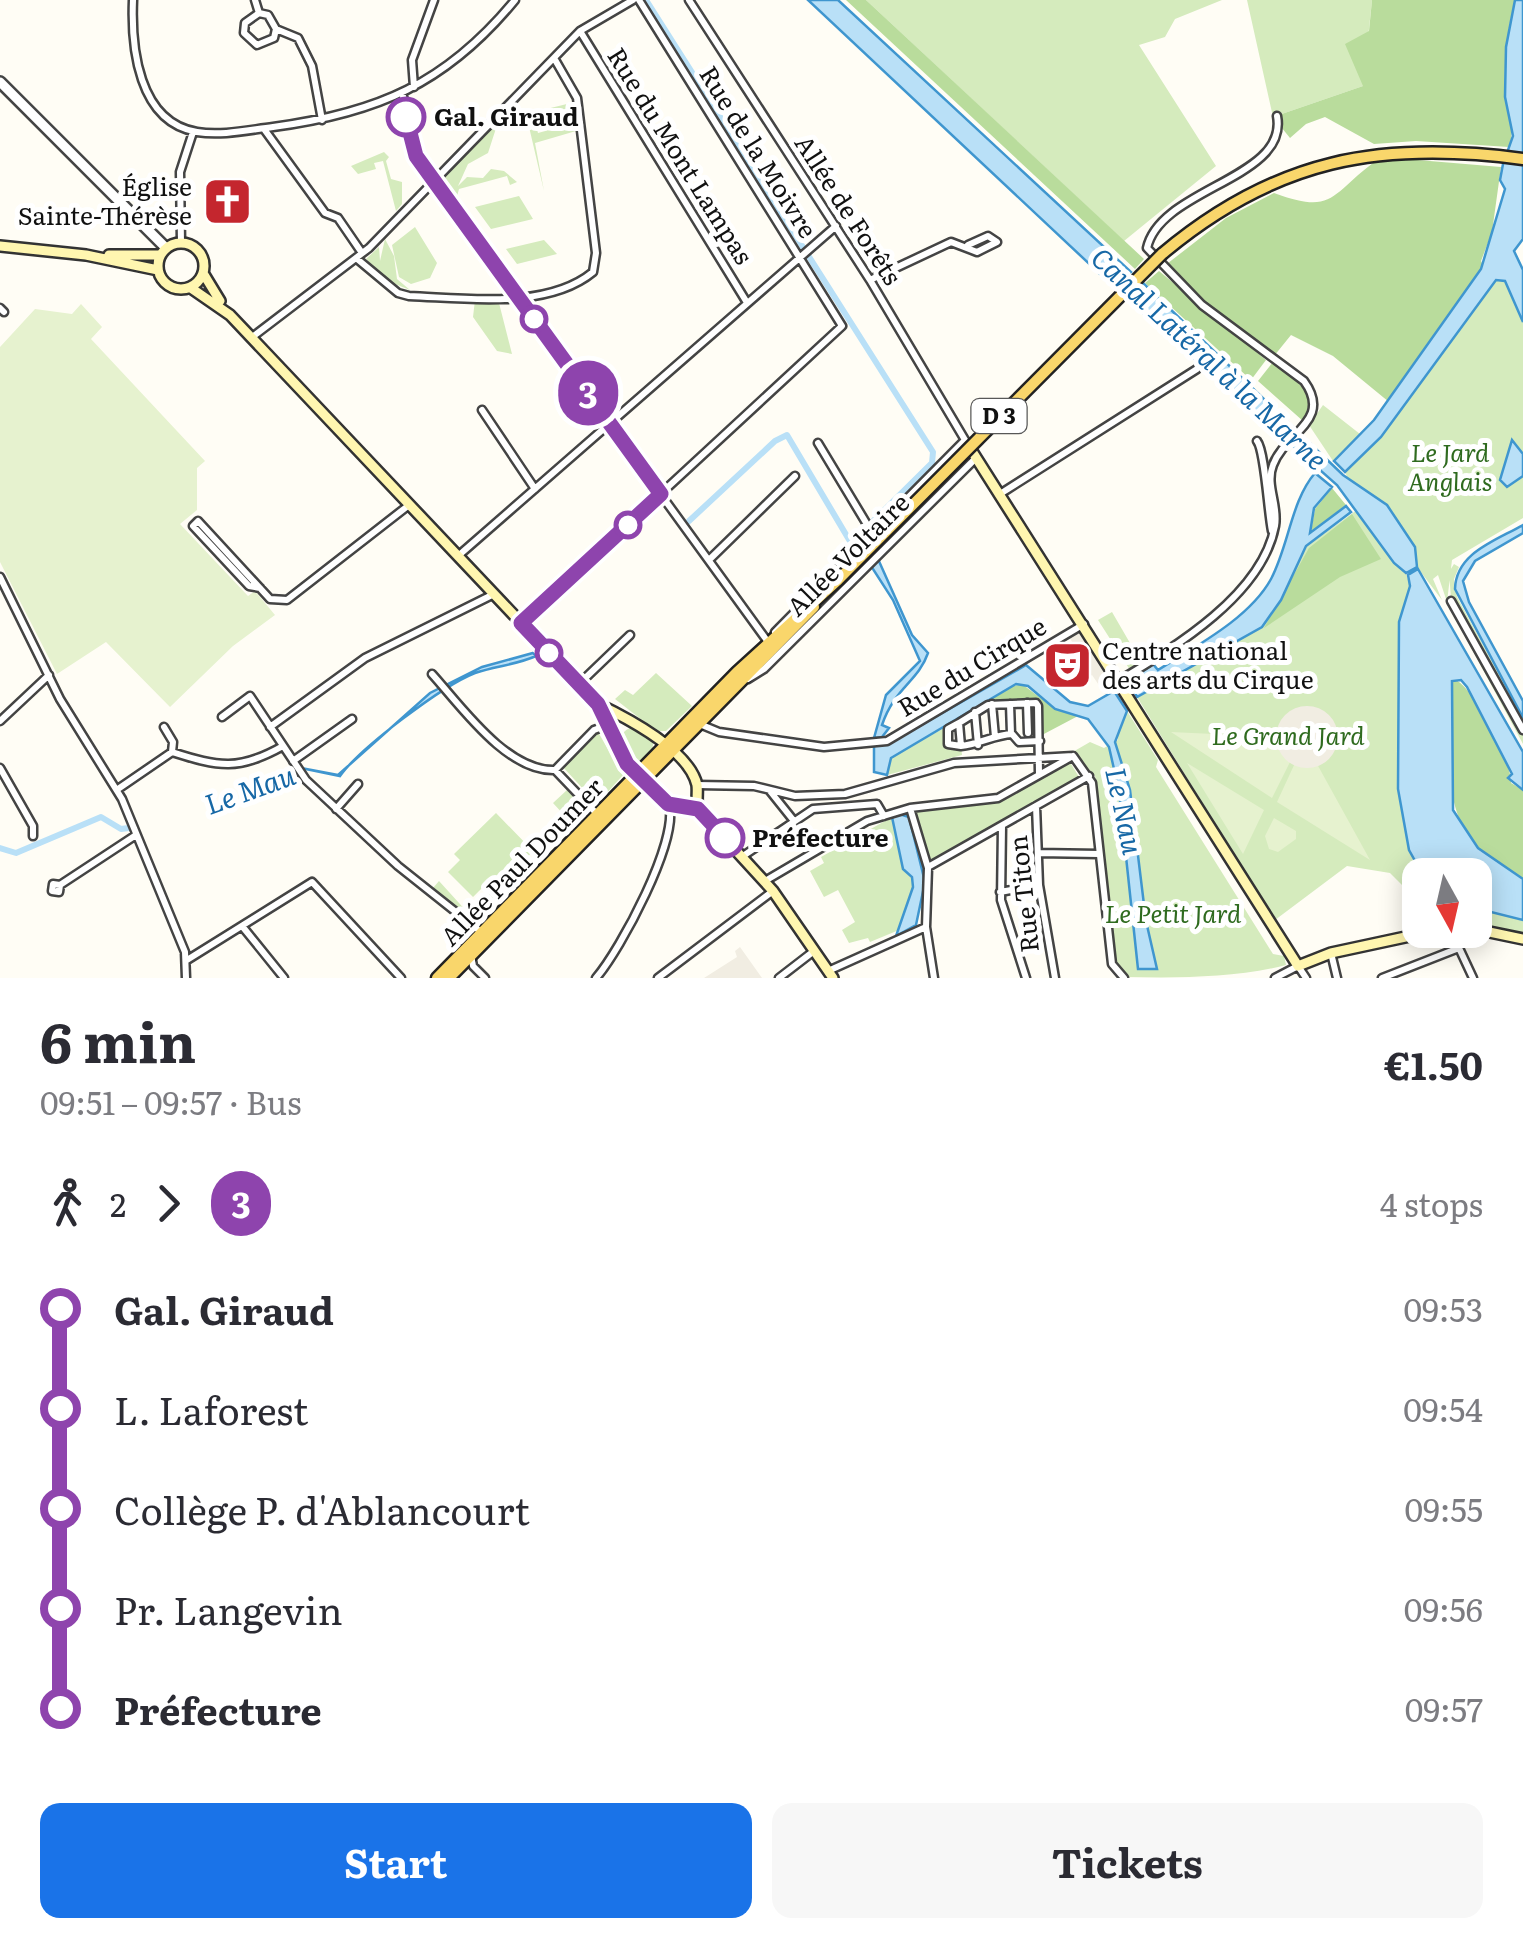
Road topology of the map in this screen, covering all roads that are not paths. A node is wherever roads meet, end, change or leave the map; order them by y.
1 (133, 0) edge
2 (256, 0) edge
3 (434, 0) edge
4 (515, 0) edge
5 (636, 0) edge
6 (688, 0) edge
7 (260, 13) junction
8 (276, 29) junction
9 (580, 32) junction
10 (554, 58) junction
11 (0, 82) edge
12 (414, 87) junction
13 (403, 96) junction
14 (1277, 116) dead end
15 (322, 120) junction
16 (263, 128) junction
17 (193, 132) junction
18 (1523, 159) edge
19 (432, 180) junction
20 (836, 226) junction
21 (181, 243) junction
22 (968, 245) dead end
23 (0, 246) edge
24 (163, 252) junction
25 (86, 255) junction
26 (799, 255) junction
27 (359, 256) junction
28 (158, 270) junction
29 (204, 274) junction
30 (870, 280) junction
31 (191, 288) junction
32 (518, 298) junction
33 (746, 301) junction
34 (230, 316) junction
35 (252, 338) junction
36 (1197, 369) dead end
37 (482, 410) dead end
38 (610, 423) junction
39 (1257, 441) dead end
40 (818, 442) dead end
41 (966, 443) junction
42 (976, 458) junction
43 (796, 476) dead end
44 (535, 489) junction
45 (661, 494) junction
46 (1000, 494) junction
47 (410, 505) junction
48 (868, 527) junction
49 (1272, 534) junction
50 (458, 556) junction
51 (709, 560) junction
52 (0, 577) edge
53 (838, 580) junction
54 (260, 588) junction
55 (494, 594) junction
56 (1451, 601) dead end
57 (521, 623) junction
58 (1084, 624) junction
59 (630, 635) dead end
60 (768, 643) junction
61 (432, 674) dead end
62 (49, 675) junction
63 (748, 679) junction
64 (1120, 680) junction
65 (579, 684) junction
66 (1027, 703) junction
67 (598, 704) junction
68 (992, 704) junction
69 (1010, 704) junction
70 (976, 712) junction
71 (620, 715) junction
72 (222, 716) dead end
73 (352, 719) dead end
74 (0, 721) edge
75 (959, 723) junction
76 (608, 725) junction
77 (702, 725) junction
78 (164, 727) dead end
79 (270, 727) junction
80 (1039, 728) junction
81 (1523, 730) edge
82 (1029, 733) junction
83 (1012, 734) junction
84 (995, 737) junction
85 (1040, 741) junction
86 (978, 744) junction
87 (283, 746) junction
88 (961, 746) junction
89 (669, 750) junction
90 (172, 752) junction
91 (1042, 756) junction
92 (1073, 756) junction
93 (0, 768) edge
94 (298, 768) junction
95 (555, 770) junction
96 (1047, 770) junction
97 (1038, 776) junction
98 (1088, 776) junction
99 (640, 778) junction
100 (358, 784) dead end
101 (697, 788) junction
102 (117, 789) junction
103 (770, 790) junction
104 (672, 805) junction
105 (1036, 806) junction
106 (910, 808) junction
107 (336, 809) junction
108 (698, 809) junction
109 (598, 815) junction
110 (884, 816) junction
111 (794, 821) junction
112 (1002, 825) junction
113 (134, 829) junction
114 (33, 836) dead end
115 (1038, 852) junction
116 (1099, 854) junction
117 (742, 856) junction
118 (928, 867) junction
119 (765, 882) junction
120 (60, 885) dead end
121 (1039, 885) junction
122 (773, 890) junction
123 (1000, 892) junction
124 (242, 926) junction
125 (926, 927) junction
126 (482, 933) junction
127 (1492, 933) edge
128 (1402, 938) edge
129 (1523, 940) edge
130 (1459, 948) joint
131 (814, 950) junction
132 (1331, 953) junction
133 (471, 956) junction
134 (187, 960) junction
135 (1298, 966) junction
136 (831, 974) edge
137 (186, 978) edge
138 (284, 978) edge
139 (401, 978) edge
140 (437, 978) edge
141 (448, 978) edge
142 (485, 978) edge
143 (596, 978) edge
144 (658, 978) edge
145 (780, 978) edge
146 (934, 978) edge
147 (1026, 978) edge
148 (1055, 978) edge
149 (1124, 978) edge
150 (1274, 978) edge
151 (1306, 978) edge
152 (1338, 978) edge
153 (1382, 978) edge
154 (1473, 978) edge

1 - 17 street
2 - 7 street
3 - 12 street
4 - 12 street
5 - 9 street
5 - 26 street, Rue de la Moivre
6 - 20 street, Allée de Forêts
7 - 8 street
7 - 8 street
8 - 15 street
9 - 10 street
9 - 33 street, Rue du Mont Lampas
10 - 19 street
10 - 32 street
11 - 24 street
12 - 13 street
13 - 15 street
13 - 19 street
14 - 49 street
15 - 16 street
16 - 17 street
16 - 27 street
17 - 21 street
18 - 53 main road, D 3, bridge
19 - 27 street
19 - 32 street
20 - 26 street
20 - 30 street, Allée de Forêts
21 - 24 main road
21 - 29 main road
22 - 30 street
23 - 25 main road
24 - 25 main road
24 - 28 main road
25 - 28 main road
26 - 33 street
26 - 45 street, Rue de la Moivre
27 - 32 street
27 - 35 street
28 - 31 main road
29 - 31 main road
29 - 34 main road
30 - 41 street, Allée de Forêts
31 - 34 main road
32 - 38 street
33 - 38 street
34 - 35 main road
35 - 47 main road
36 - 46 street
37 - 44 street
38 - 44 street
38 - 45 street
39 - 49 street
40 - 48 street
41 - 42 main road
41 - 48 street, Allée Voltaire
42 - 46 main road
42 - 63 street, Allée Voltaire
43 - 51 street
44 - 50 street
45 - 51 street
45 - 57 street
46 - 58 main road
47 - 50 main road
47 - 54 street
48 - 60 street, Allée Voltaire
49 - 64 street
50 - 55 main road
51 - 60 street
52 - 62 street
53 - 60 main road, Allée Voltaire / D 3
53 - 63 main road, Allée Voltaire / D 3
54 - 54 street
55 - 57 main road
55 - 79 street
56 - 81 street
57 - 65 main road
58 - 64 main road
58 - 77 street, Rue du Cirque
59 - 65 street
60 - 89 main road, Allée Voltaire / D 3
61 - 95 street
62 - 74 street
62 - 102 street
63 - 77 main road, Allée Voltaire / D 3
64 - 135 main road
65 - 67 main road
66 - 69 street
66 - 80 street
66 - 82 street
67 - 71 main road
67 - 76 main road
68 - 69 street
68 - 70 street
68 - 84 street
69 - 83 street
70 - 75 street
70 - 86 street
71 - 76 main road
71 - 89 main road
72 - 79 street
73 - 94 street
75 - 88 street
75 - 88 street
76 - 95 street
76 - 99 main road
77 - 89 main road, Allée Voltaire / D 3
78 - 90 street
79 - 87 street
80 - 82 street
80 - 85 street
82 - 83 street
82 - 85 street
83 - 84 street
83 - 85 street
84 - 86 street
85 - 91 street
86 - 88 street
87 - 90 street
87 - 94 street
89 - 99 main road, D 3
89 - 101 main road
90 - 102 street
91 - 92 street
91 - 96 street
91 - 97 street
91 - 103 street
92 - 96 street
92 - 98 street
93 - 114 street
94 - 107 street
95 - 109 street
96 - 97 street
97 - 106 street
98 - 105 street
98 - 116 street
99 - 104 main road
99 - 109 main road, Allée Paul Doumer / D 3
99 - 133 main road, Allée Paul Doumer / D 3
100 - 107 street
101 - 103 street
101 - 104 main road
101 - 108 main road
102 - 113 street
103 - 111 street
104 - 108 main road
104 - 143 street
105 - 112 street
105 - 115 street, Rue Titon
106 - 110 street
106 - 118 street
107 - 126 street
108 - 117 main road
109 - 126 main road, Allée Paul Doumer / D 3
110 - 111 street
110 - 119 street
111 - 117 street
112 - 118 street
112 - 123 street
113 - 120 street
113 - 134 street
115 - 116 street
115 - 121 street, Rue Titon
116 - 149 street
117 - 119 main road
118 - 125 street
119 - 122 main road
121 - 123 street
121 - 148 street, Rue Titon
122 - 131 main road
122 - 144 street
123 - 147 street
124 - 134 street
124 - 138 street
124 - 139 street
125 - 136 street
125 - 146 street
126 - 140 main road, Allée Paul Doumer / D 3
127 - 129 main road
128 - 132 main road
130 - 153 street
130 - 154 street
131 - 136 main road
131 - 145 street
132 - 135 main road
132 - 152 street
133 - 141 main road, D 3
133 - 142 street
134 - 137 street
135 - 150 street
135 - 151 street

